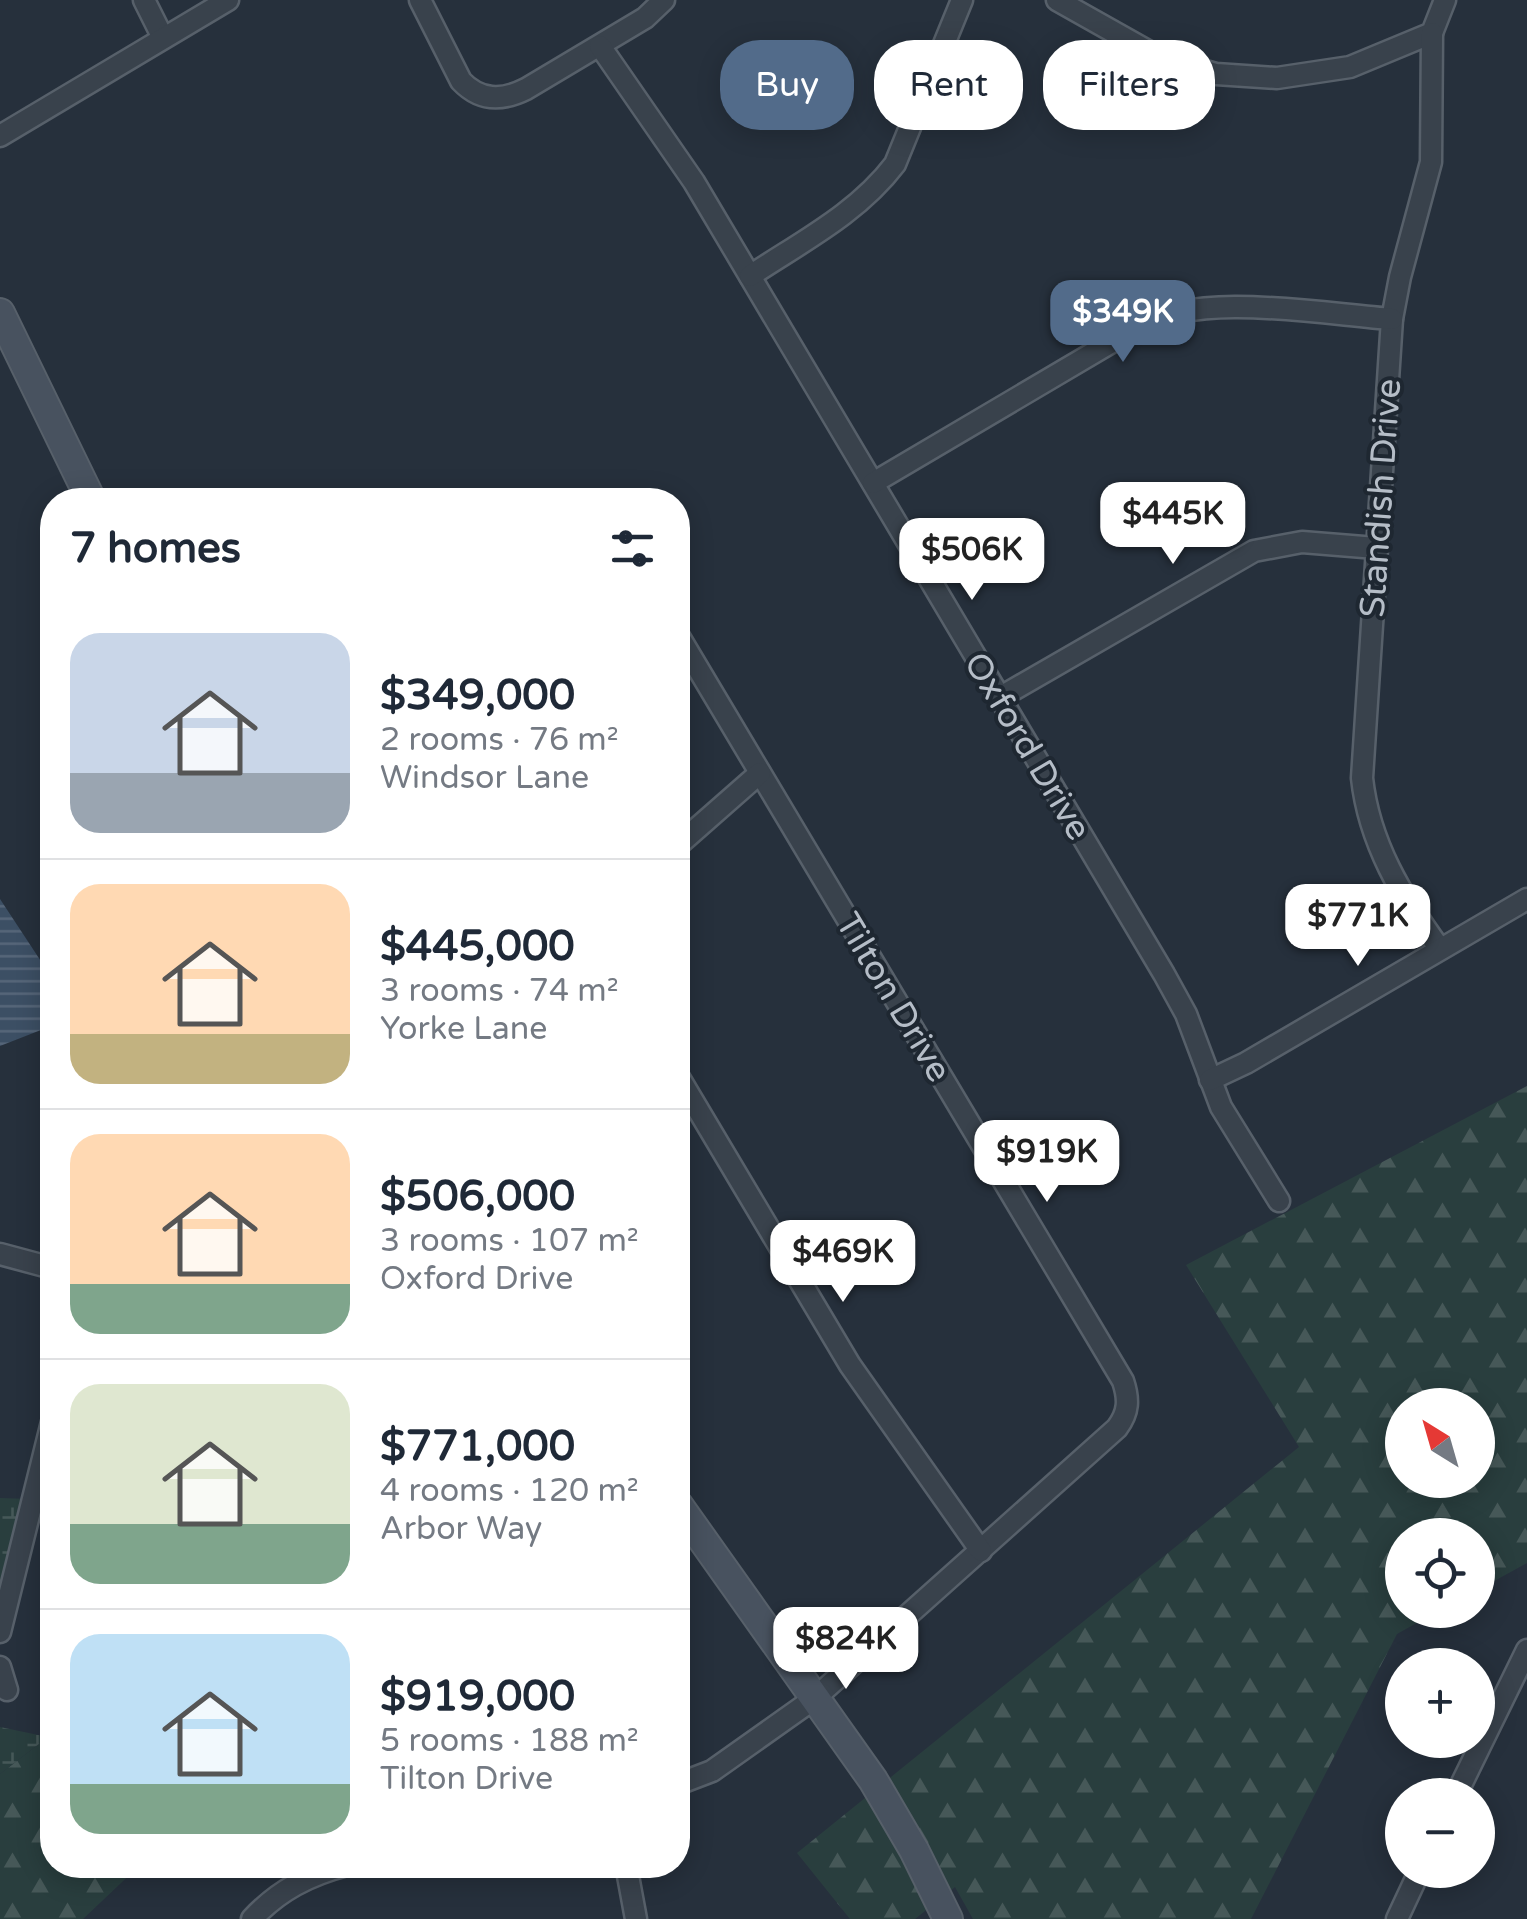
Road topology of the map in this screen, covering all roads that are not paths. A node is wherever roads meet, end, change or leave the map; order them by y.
1 (144, 0) edge
2 (228, 0) edge
3 (420, 0) edge
4 (664, 0) edge
5 (962, 0) edge
6 (1057, 0) edge
7 (1445, 0) edge
8 (1432, 33) junction
9 (163, 38) junction
10 (600, 46) junction
11 (0, 136) edge
12 (750, 276) junction
13 (1392, 319) junction
14 (4, 329) edge
15 (873, 484) junction
16 (85, 488) edge
17 (1376, 548) junction
18 (690, 655) edge
19 (999, 698) junction
20 (760, 773) junction
21 (690, 834) edge
22 (1527, 899) edge
23 (1440, 949) junction
24 (1210, 1080) junction
25 (690, 1096) edge
26 (1279, 1201) dead end
27 (0, 1254) edge
28 (40, 1265) edge
29 (40, 1490) edge
30 (690, 1522) edge
31 (981, 1551) junction
32 (0, 1632) edge
33 (1527, 1650) edge
34 (0, 1667) edge
35 (6, 1690) dead end
36 (815, 1698) junction
37 (1464, 1778) edge
38 (690, 1780) edge
39 (310, 1878) edge
40 (628, 1878) edge
41 (1412, 1888) edge
42 (252, 1919) edge
43 (636, 1919) edge
44 (948, 1919) edge
45 (1397, 1919) edge

1 - 9 street
2 - 9 street
3 - 10 street
4 - 10 street
5 - 12 street
6 - 8 street
7 - 8 street
8 - 13 street, Standish Drive
9 - 11 street
10 - 12 street, Oxford Drive
12 - 15 street, Oxford Drive
13 - 15 street
13 - 17 street, Standish Drive
14 - 16 street
15 - 19 street, Oxford Drive
17 - 19 street
17 - 23 street, Standish Drive
18 - 20 street, Tilton Drive
19 - 24 street, Oxford Drive
20 - 21 street
20 - 31 street, Tilton Drive
22 - 23 street
23 - 24 street
24 - 26 street, Oxford Drive
25 - 31 street
27 - 28 street
29 - 32 street
30 - 36 street
31 - 36 street, Tilton Drive
33 - 37 street
34 - 35 street
36 - 38 street, Tilton Drive
36 - 44 street
39 - 42 street
40 - 43 street
41 - 45 street

